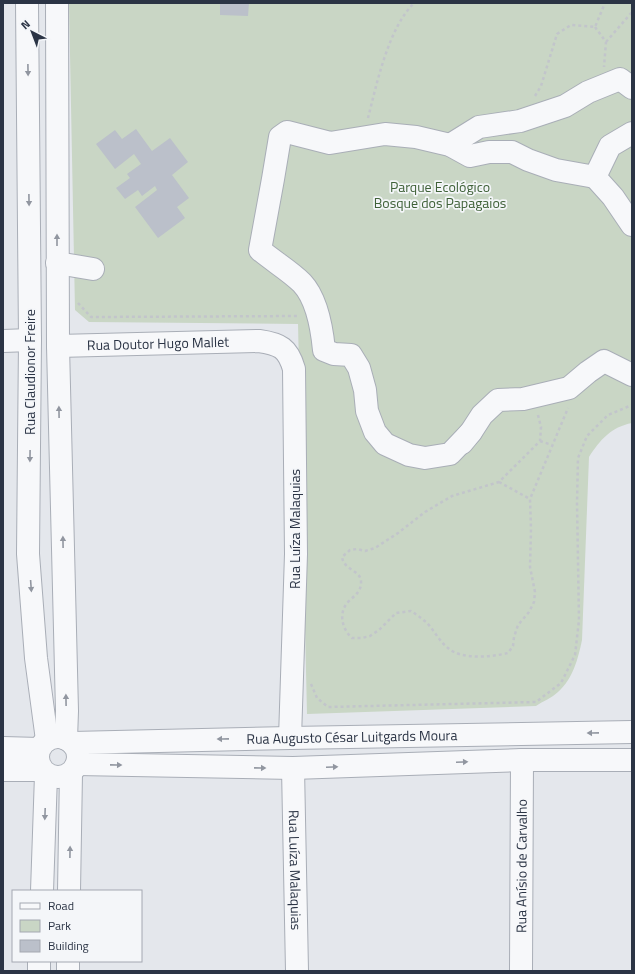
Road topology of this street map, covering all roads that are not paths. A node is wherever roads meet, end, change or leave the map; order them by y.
1 (27, 3) edge
2 (57, 3) edge
3 (632, 88) edge
4 (632, 133) edge
5 (450, 145) junction
6 (595, 177) junction
7 (632, 225) edge
8 (57, 262) junction
9 (93, 269) dead end
10 (30, 340) junction
11 (3, 341) edge
12 (259, 341) joint
13 (58, 346) junction
14 (632, 375) edge
15 (632, 732) edge
16 (290, 738) junction
17 (3, 748) edge
18 (57, 757) junction
19 (522, 760) junction
20 (632, 760) edge
21 (294, 768) junction
22 (3, 770) edge
23 (42, 890) edge
24 (69, 890) edge
25 (297, 971) edge
26 (521, 971) edge

1 -> 10 street, Rua Claudionor Freire
8 -> 2 street, Rua Claudionor Freire
3 - 5 street
4 - 6 street
5 - 6 street
5 - 14 street
6 - 7 street
8 - 9 street
8 - 13 street, Rua Claudionor Freire
10 - 11 street
10 -> 18 street, Rua Claudionor Freire
12 - 13 street, Rua Doutor Hugo Mallet
12 - 16 street, Rua Luíza Malaquias
18 -> 13 street, Rua Claudionor Freire
15 -> 16 street, Rua Augusto César Luitgards Moura
16 -> 18 street, Rua Augusto César Luitgards Moura
17 - 18 street, Rua Augusto César Luitgards Moura
18 -> 21 street, Rua Augusto César Luitgards Moura
18 - 22 street, Rua Augusto César Luitgards Moura
18 -> 23 street, Rua Claudionor Freire
24 -> 18 street, Rua Claudionor Freire
19 - 20 street, Rua Augusto César Luitgards Moura
21 -> 19 street, Rua Augusto César Luitgards Moura
19 - 26 street, Rua Anísio de Carvalho
21 - 25 street, Rua Luíza Malaquias

